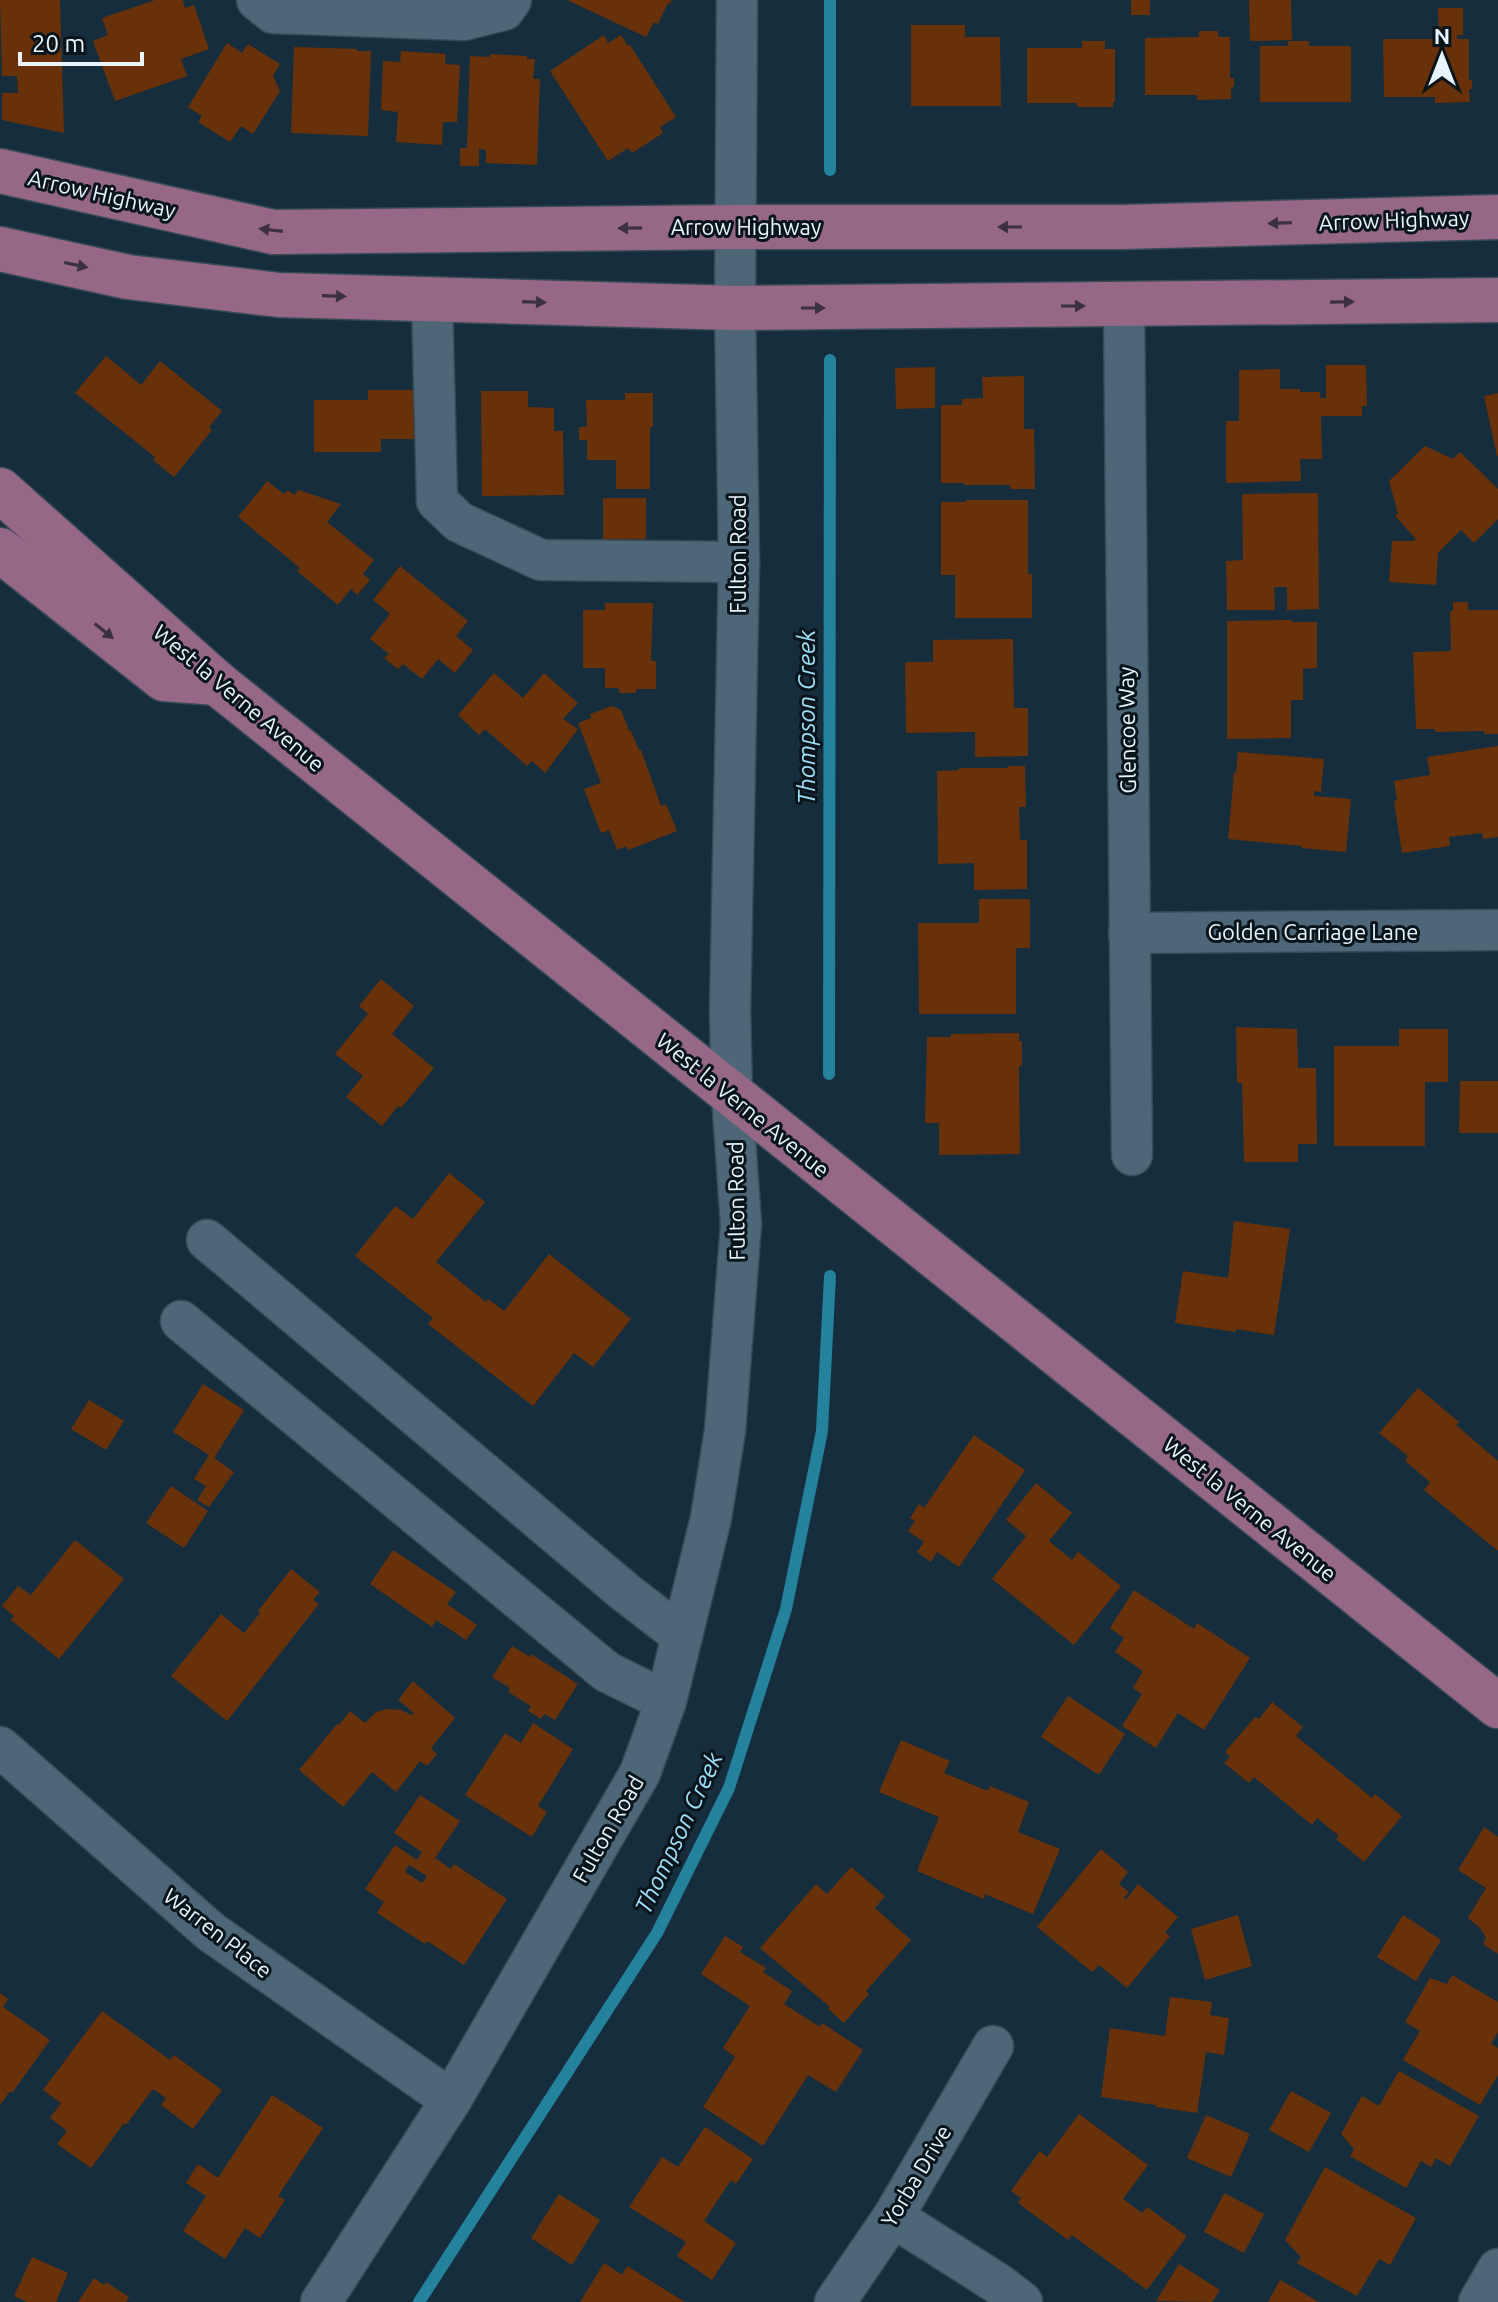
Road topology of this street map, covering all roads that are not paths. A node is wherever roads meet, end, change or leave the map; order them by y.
1 (257, 0) edge
2 (511, 0) edge
3 (737, 0) edge
4 (0, 171) edge
5 (1498, 217) edge
6 (736, 227) junction
7 (0, 249) edge
8 (432, 299) junction
9 (1498, 300) edge
10 (1124, 306) junction
11 (735, 308) junction
12 (0, 490) edge
13 (0, 550) edge
14 (739, 562) junction
15 (217, 683) junction
16 (1498, 930) edge
17 (1129, 933) junction
18 (732, 1096) junction
19 (1132, 1155) dead end
20 (207, 1240) dead end
21 (181, 1321) dead end
22 (682, 1636) junction
23 (666, 1701) junction
24 (1498, 1706) edge
25 (0, 1747) edge
26 (993, 2046) dead end
27 (451, 2100) junction
28 (893, 2217) junction
29 (1498, 2269) edge
30 (321, 2302) edge
31 (835, 2302) edge
32 (1022, 2302) edge
33 (1479, 2302) edge

1 - 2 street
3 - 6 street, Fulton Road
6 -> 4 main road, Arrow Highway
5 -> 6 main road, Arrow Highway
6 - 11 street, Fulton Road
7 -> 8 main road
8 -> 11 main road
8 - 14 street
10 -> 9 main road
11 -> 10 main road
10 - 17 street, Glencoe Way
11 - 14 street, Fulton Road
12 - 15 main road, West la Verne Avenue
13 -> 15 main road
14 - 18 street, Fulton Road
15 - 18 main road, West la Verne Avenue
16 - 17 street, Golden Carriage Lane
17 - 19 street, Glencoe Way
18 - 22 street, Fulton Road
18 - 24 main road, West la Verne Avenue
20 - 22 street
21 - 23 street
22 - 23 street, Fulton Road
23 - 27 street, Fulton Road
25 - 27 street, Warren Place
26 - 28 street, Yorba Drive
27 - 30 street, Fulton Road
28 - 31 street, Yorba Drive
28 - 32 street
29 - 33 street

